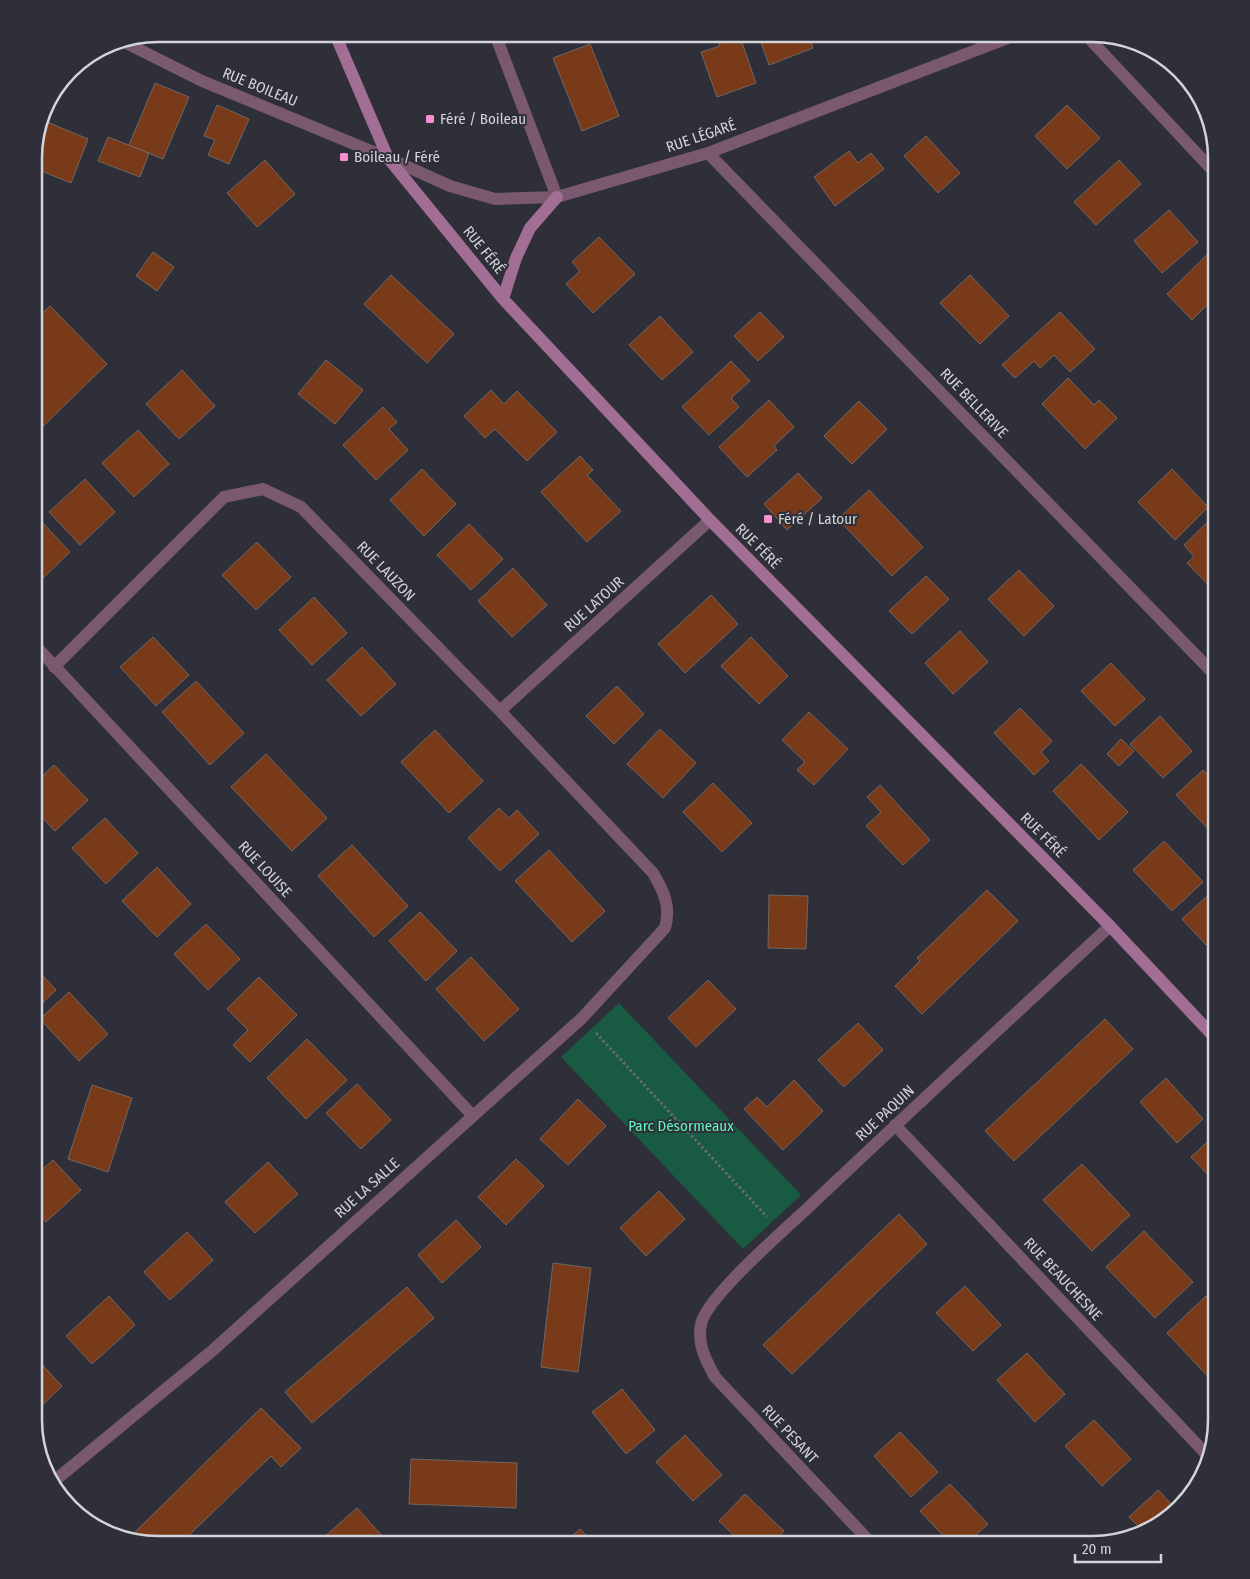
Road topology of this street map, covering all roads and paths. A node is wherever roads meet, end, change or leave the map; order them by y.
1 (339, 43) edge
2 (499, 43) edge
3 (995, 43) edge
4 (1093, 43) edge
5 (131, 46) edge
6 (708, 153) junction
7 (388, 158) junction
8 (1208, 165) edge
9 (557, 197) junction
10 (503, 299) junction
11 (710, 520) junction
12 (43, 654) edge
13 (54, 667) junction
14 (1208, 668) edge
15 (500, 711) junction
16 (665, 894) joint
17 (1110, 926) junction
18 (582, 1018) junction
19 (1208, 1030) edge
20 (472, 1115) junction
21 (895, 1125) junction
22 (782, 1233) junction
23 (701, 1336) joint
24 (1203, 1451) edge
25 (58, 1478) edge
26 (865, 1536) edge

1 - 7 street, RUE FÉRÉ
2 - 9 street
3 - 6 street, RUE LÉGARÉ
4 - 8 street
5 - 7 street, RUE BOILEAU
6 - 9 street, RUE LÉGARÉ
6 - 14 street, RUE BELLERIVE
7 - 9 street, RUE LÉGARÉ
7 - 10 street, RUE FÉRÉ
9 - 10 street
10 - 11 street, RUE FÉRÉ
11 - 15 street, RUE LATOUR
11 - 17 street, RUE FÉRÉ
12 - 13 street, RUE LOUISE
13 - 15 street, RUE LAUZON
13 - 20 street, RUE LOUISE
15 - 16 street, RUE LAUZON
16 - 18 street, RUE LA SALLE
17 - 19 street, RUE FÉRÉ
17 - 21 street, RUE PAQUIN
18 - 20 street, RUE LA SALLE
18 - 22 path
20 - 25 street, RUE LA SALLE
21 - 22 street, RUE PAQUIN
21 - 24 street, RUE BEAUCHESNE
22 - 23 street, RUE PAQUIN
23 - 26 street, RUE PESANT

